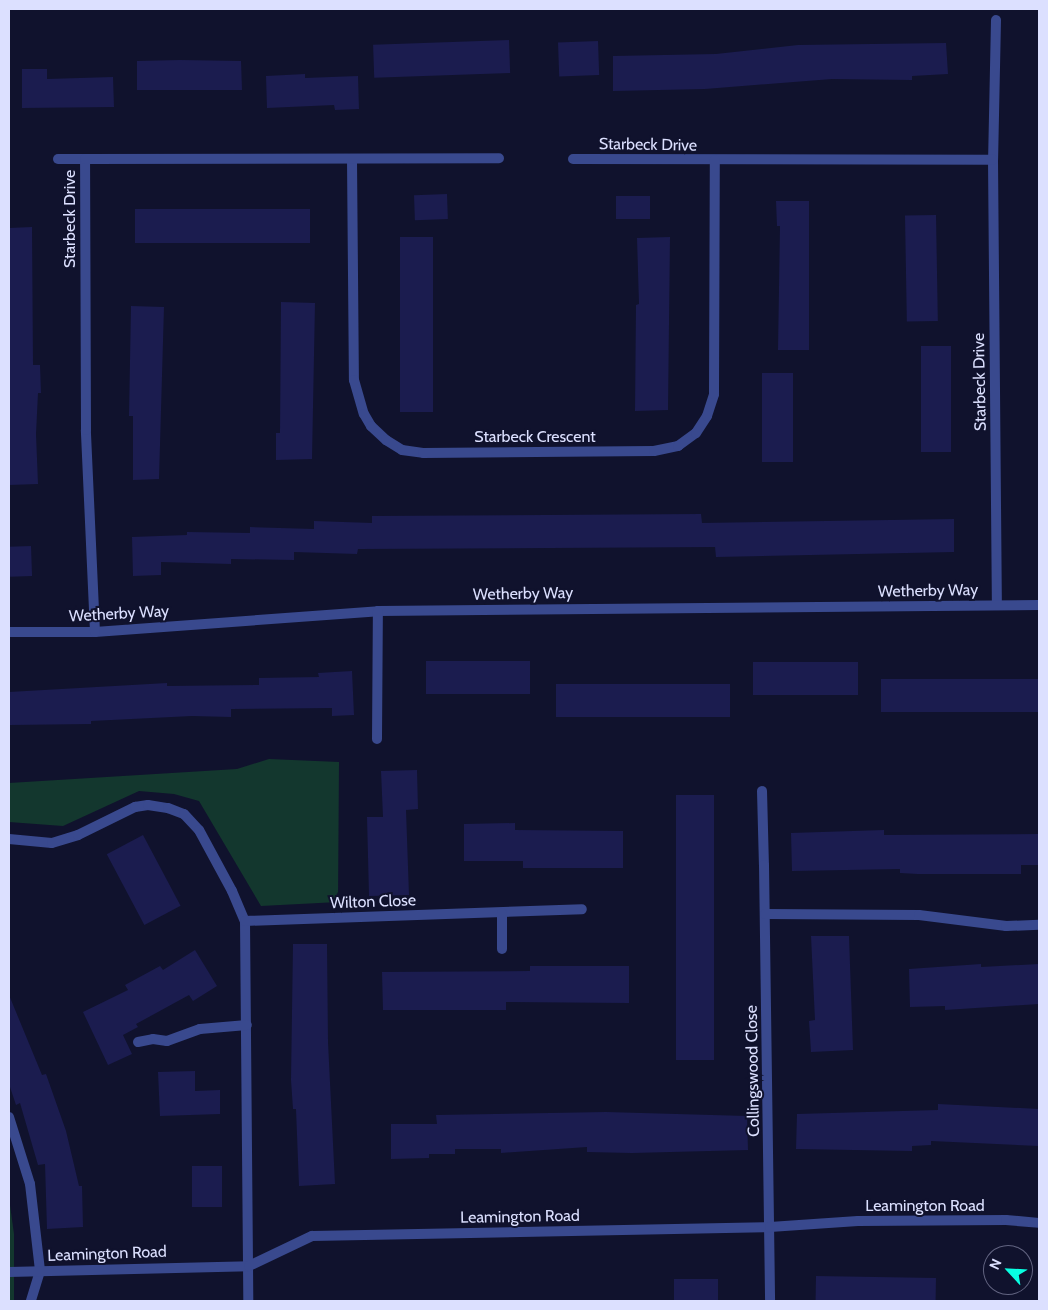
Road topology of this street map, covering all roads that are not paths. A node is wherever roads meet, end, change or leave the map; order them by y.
1 (996, 20) dead end
2 (499, 158) dead end
3 (58, 159) dead end
4 (85, 159) junction
5 (573, 159) dead end
6 (352, 160) junction
7 (715, 160) junction
8 (993, 160) junction
9 (997, 605) junction
10 (1039, 605) edge
11 (378, 611) junction
12 (9, 632) edge
13 (95, 632) junction
14 (377, 739) dead end
15 (762, 791) dead end
16 (9, 838) edge
17 (582, 909) dead end
18 (502, 913) junction
19 (765, 914) junction
20 (245, 920) junction
21 (1039, 924) edge
22 (502, 949) dead end
23 (247, 1025) junction
24 (138, 1042) dead end
25 (9, 1117) edge
26 (1039, 1224) edge
27 (770, 1227) junction
28 (249, 1266) junction
29 (9, 1272) edge
30 (40, 1272) junction
31 (31, 1301) edge
32 (248, 1301) edge
33 (770, 1301) edge

1 - 8 street, Starbeck Drive
2 - 6 street, Starbeck Drive
3 - 4 street
4 - 6 street, Starbeck Drive
4 - 13 street, Starbeck Drive
5 - 7 street, Starbeck Drive
6 - 7 street, Starbeck Crescent
7 - 8 street, Starbeck Drive
8 - 9 street, Starbeck Drive
9 - 10 street, Wetherby Way
9 - 11 street, Wetherby Way
11 - 13 street, Wetherby Way
11 - 14 street
12 - 13 street, Wetherby Way
15 - 19 street, Collingswood Close
16 - 20 street
17 - 18 street, Wilton Close
18 - 20 street, Wilton Close
18 - 22 street
19 - 21 street
19 - 27 street, Collingswood Close
20 - 23 street
23 - 24 street
23 - 28 street
25 - 30 street
26 - 27 street, Leamington Road
27 - 28 street, Leamington Road
27 - 33 street, Collingswood Close
28 - 30 street, Leamington Road
28 - 32 street
29 - 30 street, Leamington Road
30 - 31 street

